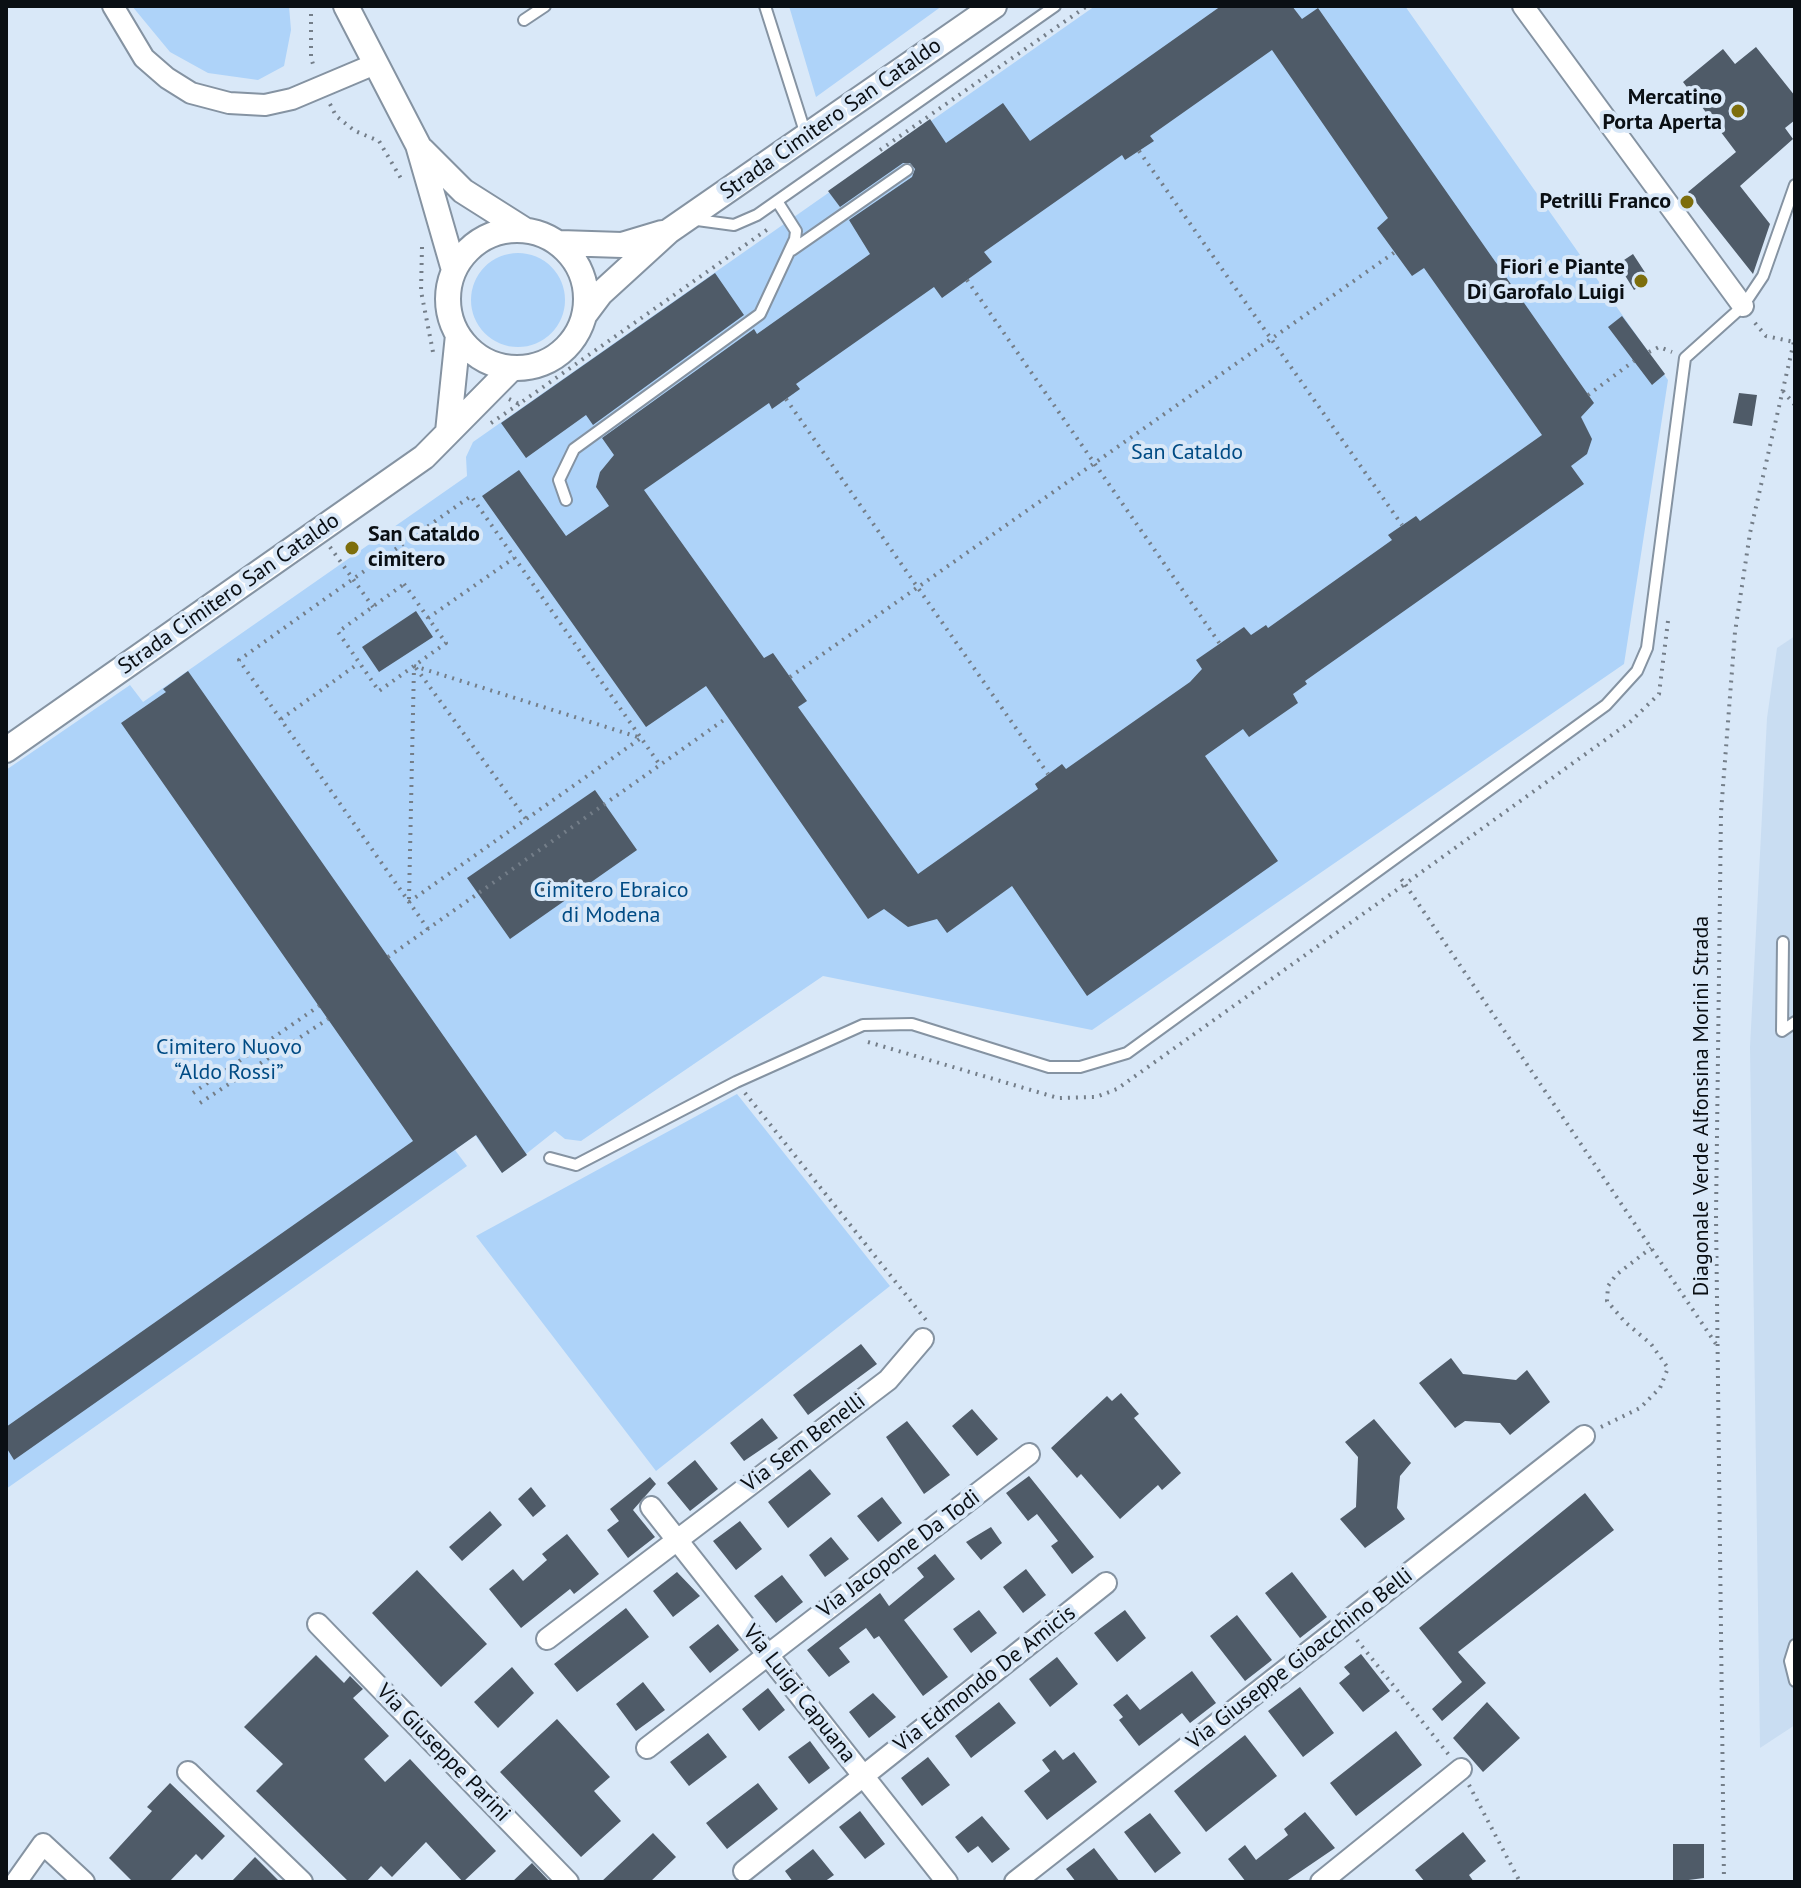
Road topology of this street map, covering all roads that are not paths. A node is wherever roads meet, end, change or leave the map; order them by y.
1 (113, 6) edge
2 (346, 6) edge
3 (545, 6) edge
4 (765, 6) edge
5 (994, 6) edge
6 (1055, 6) edge
7 (1523, 6) edge
8 (524, 20) dead end
9 (375, 64) junction
10 (807, 137) junction
11 (418, 145) junction
12 (907, 170) dead end
13 (1795, 185) edge
14 (777, 201) junction
15 (678, 225) junction
16 (523, 229) junction
17 (560, 243) junction
18 (790, 251) junction
19 (454, 270) junction
20 (1743, 306) junction
21 (585, 314) junction
22 (458, 335) junction
23 (512, 368) junction
24 (448, 432) junction
25 (566, 500) dead end
26 (6, 750) edge
27 (1783, 942) dead end
28 (1795, 1022) edge
29 (550, 1158) dead end
30 (923, 1339) road end
31 (1584, 1436) road end
32 (1029, 1454) dead end
33 (651, 1507) dead end
34 (676, 1539) junction
35 (1106, 1583) dead end
36 (318, 1624) dead end
37 (547, 1639) dead end
38 (1795, 1645) edge
39 (768, 1655) junction
40 (1795, 1681) edge
41 (647, 1748) dead end
42 (1461, 1769) road end
43 (188, 1772) dead end
44 (864, 1776) junction
45 (744, 1871) dead end
46 (16, 1882) edge
47 (84, 1882) edge
48 (302, 1882) edge
49 (568, 1882) edge
50 (947, 1882) edge
51 (1015, 1882) edge
52 (1321, 1882) edge

1 - 9 street
2 - 9 street
3 - 8 lane
4 - 10 lane
5 - 10 street, Strada Cimitero San Cataldo
6 - 14 lane
7 - 20 street
9 - 11 street
10 - 15 street, Strada Cimitero San Cataldo
11 - 16 street
11 - 19 street
12 - 18 lane
13 - 20 lane
14 - 15 lane
14 - 18 lane
15 - 17 street, Strada Cimitero San Cataldo
15 - 21 street, Strada Cimitero San Cataldo
16 - 17 street
16 - 19 street
17 - 21 street
18 - 25 lane
19 - 22 street
20 - 29 lane
21 - 23 street
22 - 23 street
22 - 24 street
23 - 24 street, Strada Cimitero San Cataldo
24 - 26 street, Strada Cimitero San Cataldo
27 - 28 lane
30 - 34 street, Via Sem Benelli
31 - 51 street, Via Giuseppe Gioacchino Belli
32 - 39 street, Via Jacopone Da Todi
33 - 34 street, Via Luigi Capuana
34 - 37 street, Via Sem Benelli
34 - 39 street, Via Luigi Capuana
35 - 44 street, Via Edmondo De Amicis
36 - 49 street, Via Giuseppe Parini
38 - 40 lane
39 - 41 street, Via Jacopone Da Todi
39 - 44 street, Via Luigi Capuana
42 - 52 street
43 - 48 street
44 - 45 street, Via Edmondo De Amicis
44 - 50 street, Via Luigi Capuana
46 - 47 street

